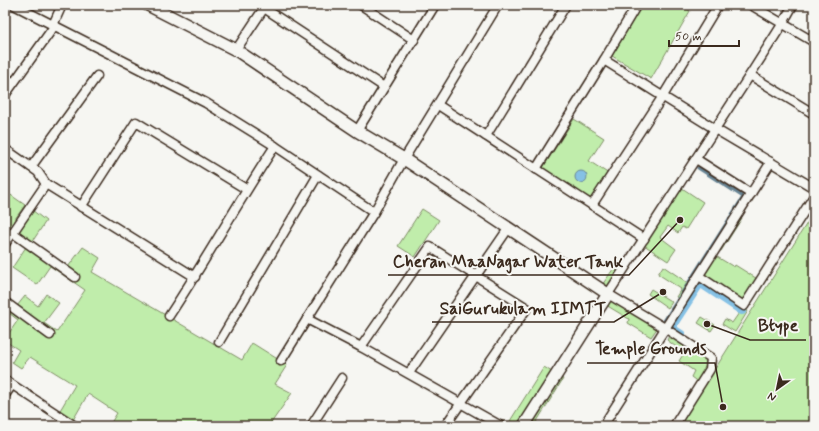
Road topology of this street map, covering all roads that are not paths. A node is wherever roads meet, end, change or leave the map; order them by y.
1 (14, 5) edge
2 (62, 5) edge
3 (148, 5) edge
4 (361, 5) edge
5 (435, 5) edge
6 (488, 5) edge
7 (566, 5) edge
8 (630, 5) edge
9 (718, 5) edge
10 (751, 5) edge
11 (793, 5) edge
12 (265, 6) edge
13 (497, 7) edge
14 (783, 23) junction
15 (54, 25) junction
16 (414, 40) junction
17 (814, 42) edge
18 (236, 50) junction
19 (604, 60) junction
20 (750, 75) junction
21 (97, 76) dead end
22 (5, 77) edge
23 (13, 83) junction
24 (384, 87) junction
25 (5, 95) edge
26 (663, 96) junction
27 (438, 105) junction
28 (814, 114) edge
29 (715, 129) junction
30 (357, 131) junction
31 (486, 136) junction
32 (275, 146) junction
33 (5, 149) edge
34 (696, 159) junction
35 (404, 160) junction
36 (771, 162) junction
37 (31, 167) junction
38 (536, 169) junction
39 (318, 175) junction
40 (46, 184) junction
41 (814, 188) edge
42 (246, 189) junction
43 (751, 194) junction
44 (814, 196) edge
45 (592, 205) junction
46 (81, 207) junction
47 (374, 212) junction
48 (508, 229) junction
49 (13, 233) junction
50 (644, 239) junction
51 (5, 244) edge
52 (476, 276) junction
53 (699, 276) junction
54 (75, 277) dead end
55 (195, 277) junction
56 (608, 294) junction
57 (5, 302) edge
58 (169, 316) dead end
59 (307, 319) junction
60 (665, 328) junction
61 (50, 335) dead end
62 (219, 342) dead end
63 (361, 347) junction
64 (281, 361) dead end
65 (410, 374) junction
66 (342, 378) dead end
67 (9, 383) edge
68 (5, 395) edge
69 (461, 403) junction
70 (75, 426) edge
71 (311, 426) edge
72 (445, 426) edge
73 (501, 426) edge
74 (525, 426) edge
75 (603, 426) edge
76 (674, 426) edge

1 - 15 street
2 - 15 street
3 - 18 street
4 - 16 street
5 - 16 street
6 - 13 street
7 - 31 street
8 - 19 street
9 - 26 street
10 - 14 street
11 - 14 street
12 - 18 street
12 - 24 street
13 - 27 street
14 - 17 street
14 - 20 street
15 - 23 street
15 - 32 street
16 - 24 street
18 - 30 street
19 - 26 street
19 - 38 street
20 - 28 street
20 - 29 street
21 - 37 street
22 - 23 street
23 - 25 street
24 - 30 street
26 - 29 street
26 - 45 street
27 - 31 street
27 - 35 street
29 - 34 street
29 - 36 street
30 - 35 street
31 - 38 street
32 - 39 street
32 - 42 street
33 - 37 street
34 - 43 street
34 - 50 street
35 - 47 street
35 - 48 street
36 - 41 street
36 - 43 street
37 - 40 street
38 - 45 street
39 - 47 street
39 - 62 street
40 - 46 street
40 - 49 street
42 - 46 street
42 - 55 street
43 - 53 street
44 - 53 street
45 - 50 street
46 - 55 street
47 - 59 street
48 - 52 street
48 - 56 street
49 - 51 street
49 - 54 street
50 - 56 street
52 - 63 street
52 - 65 street
52 - 69 street
53 - 60 street
55 - 58 street
56 - 60 street
56 - 74 street
57 - 61 street
59 - 63 street
59 - 64 street
60 - 75 street
60 - 76 street
63 - 65 street
65 - 69 street
66 - 71 street
67 - 68 street
67 - 70 street
69 - 72 street
69 - 73 street

